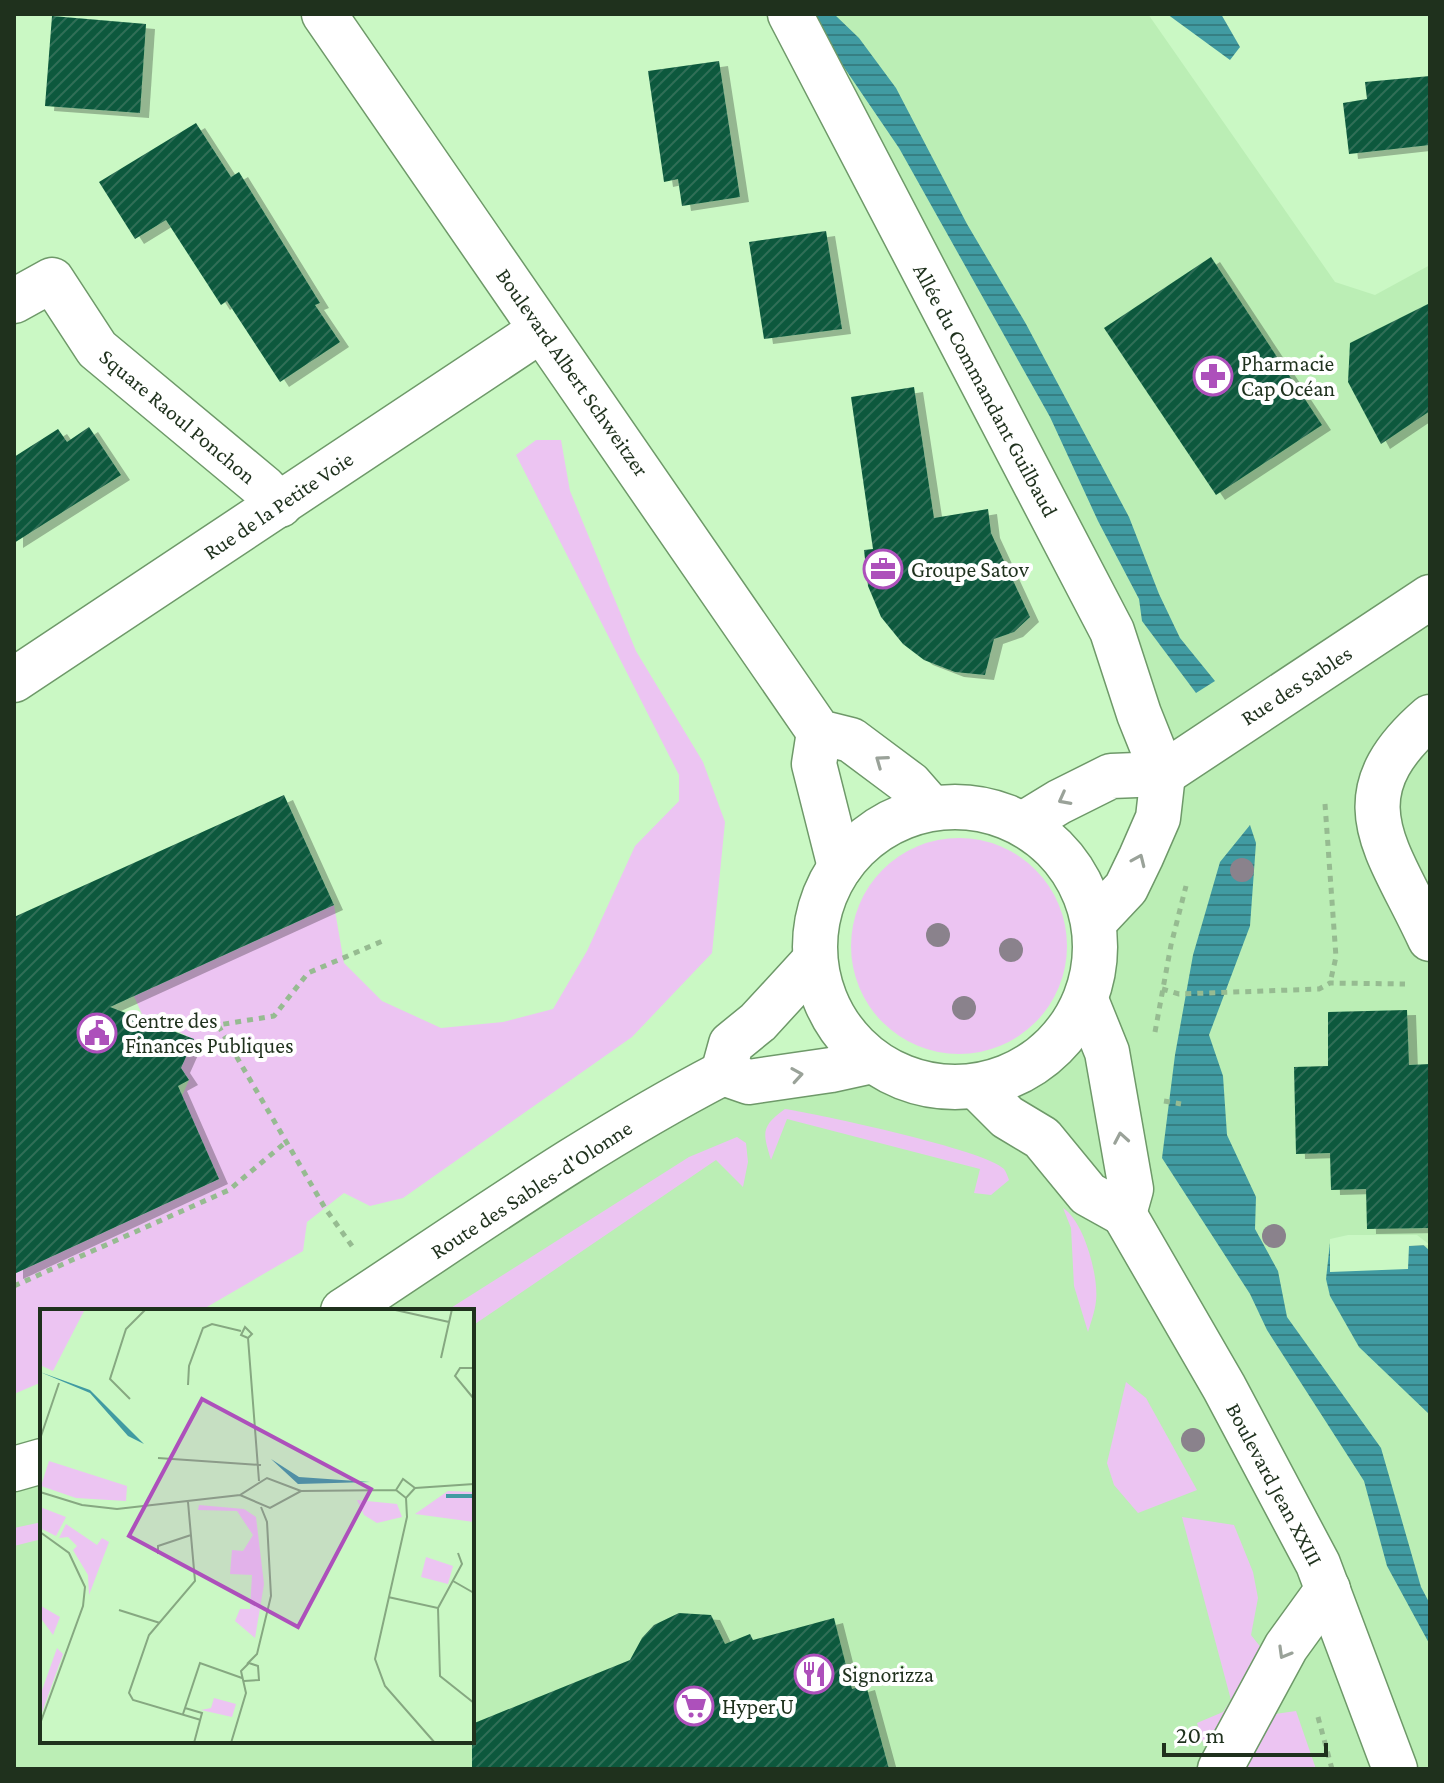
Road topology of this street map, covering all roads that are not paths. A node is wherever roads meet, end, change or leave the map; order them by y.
1 (324, 14) edge
2 (790, 14) edge
3 (14, 301) edge
4 (541, 330) junction
5 (280, 505) junction
6 (1429, 599) edge
7 (14, 680) edge
8 (1430, 717) edge
9 (819, 732) junction
10 (1163, 774) junction
11 (931, 808) junction
12 (1023, 824) junction
13 (840, 867) junction
14 (1094, 922) junction
15 (1430, 939) edge
16 (815, 960) junction
17 (1086, 1000) junction
18 (872, 1061) junction
19 (723, 1073) junction
20 (977, 1087) junction
21 (1124, 1214) junction
22 (346, 1309) edge
23 (40, 1462) edge
24 (14, 1469) edge
25 (1328, 1589) junction
26 (1220, 1769) edge
27 (1395, 1769) edge

1 - 4 main road, Boulevard Albert Schweitzer
2 - 10 main road, Allée du Commandant Guilbaud
3 - 5 main road, Square Raoul Ponchon
4 - 5 main road, Rue de la Petite Voie
4 - 9 main road, Boulevard Albert Schweitzer
5 - 7 main road, Rue de la Petite Voie
6 - 10 main road, Rue des Sables
8 - 15 main road
11 -> 9 main road
9 - 13 main road
10 -> 12 main road
14 -> 10 main road
11 - 12 main road
11 - 13 main road
12 - 14 main road
13 - 16 main road
14 - 17 main road
16 - 18 main road
16 - 19 main road
17 - 20 main road
21 -> 17 main road
19 -> 18 main road
18 - 20 main road
19 - 22 main road, Route des Sables-d'Olonne
20 - 21 main road
21 - 25 main road, Boulevard Jean XXIII
23 - 24 main road
25 -> 26 main road
25 - 27 main road, Boulevard Jean XXIII

